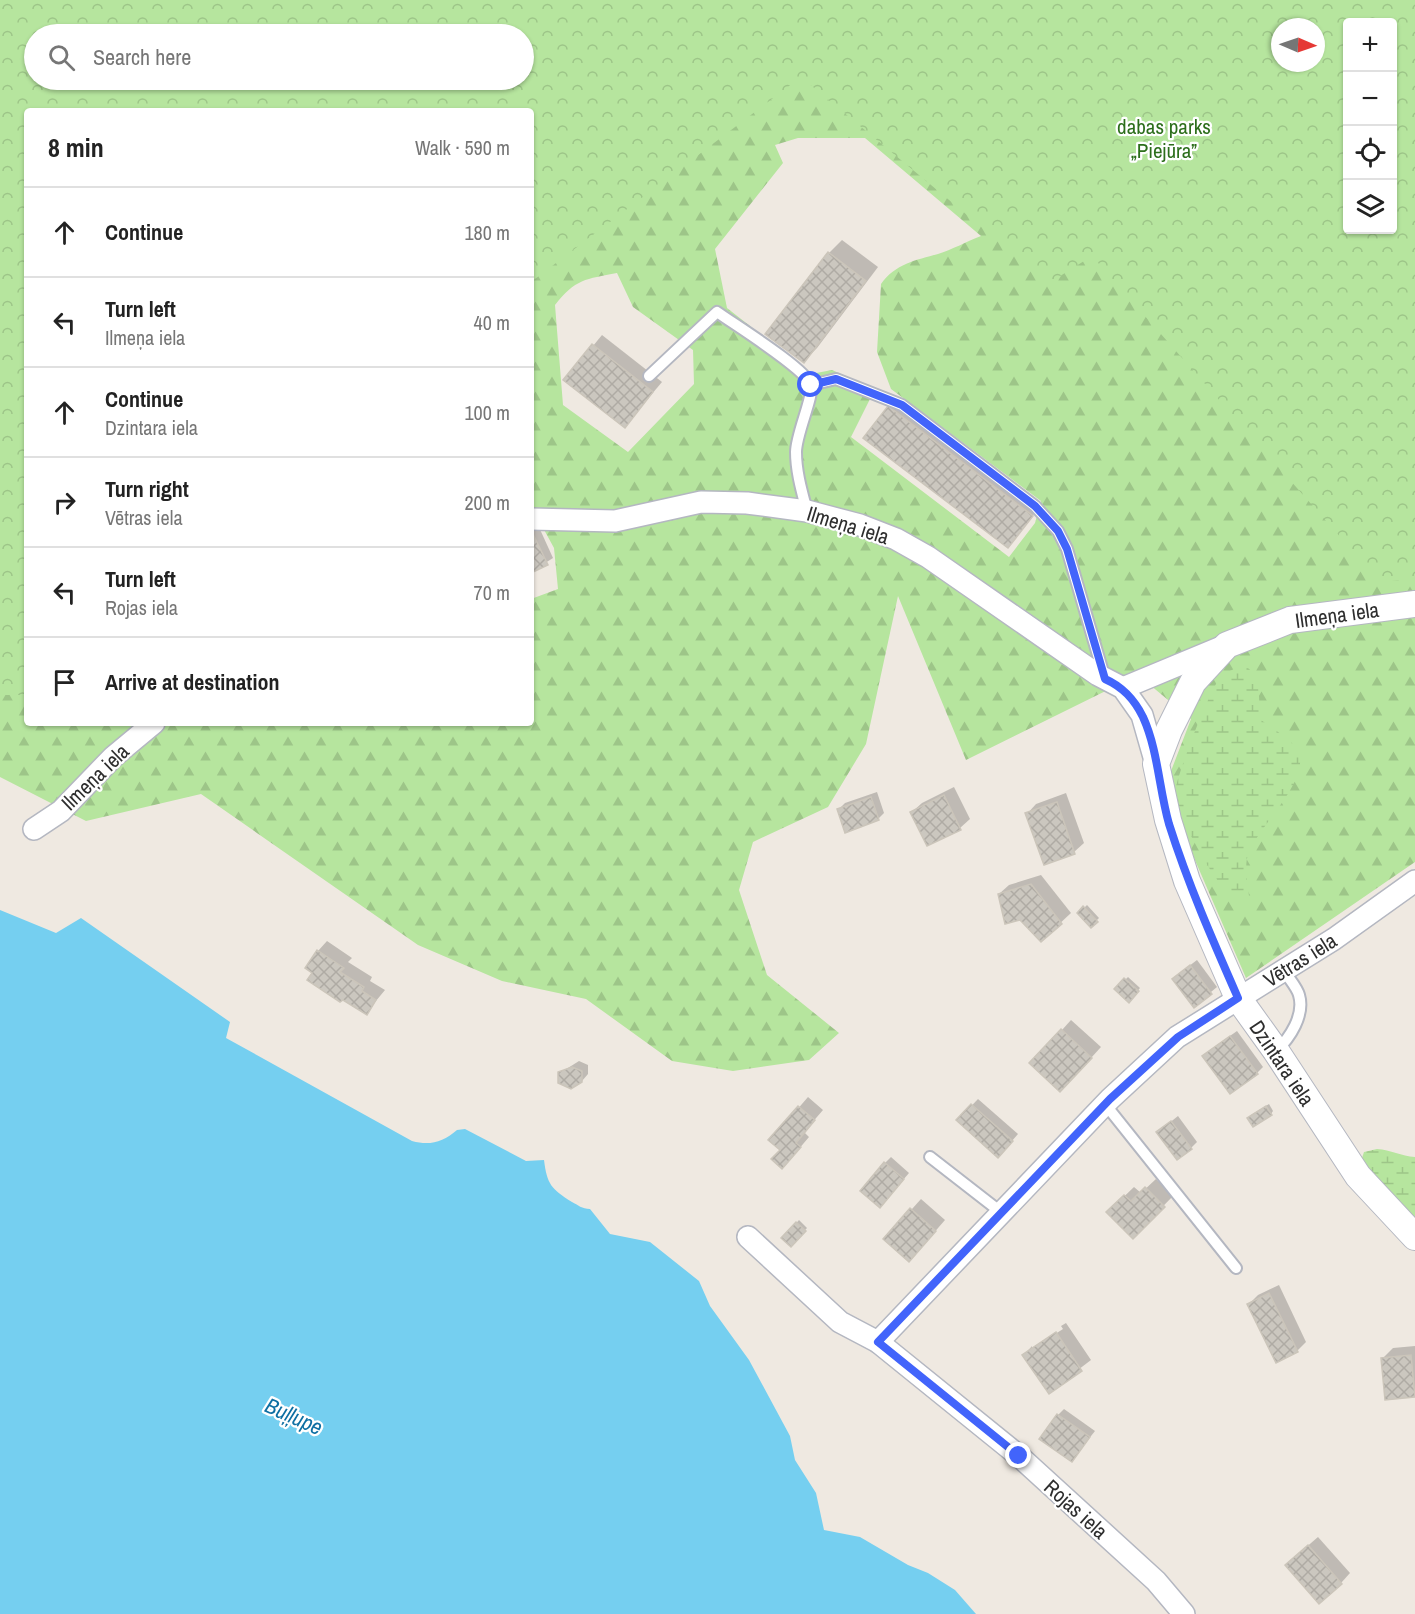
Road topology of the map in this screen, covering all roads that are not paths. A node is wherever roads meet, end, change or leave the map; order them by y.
1 (648, 376) dead end
2 (811, 385) junction
3 (807, 511) junction
4 (534, 519) edge
5 (1415, 604) edge
6 (1227, 645) junction
7 (1114, 683) junction
8 (150, 726) edge
9 (1156, 764) junction
10 (34, 829) dead end
11 (1415, 881) edge
12 (1284, 970) junction
13 (1238, 998) junction
14 (1276, 1051) junction
15 (1106, 1104) junction
16 (930, 1157) dead end
17 (1002, 1213) junction
18 (748, 1237) dead end
19 (1415, 1237) edge
20 (1236, 1268) dead end
21 (878, 1342) junction
22 (1184, 1614) edge

1 - 2 lane
2 - 3 lane
2 - 7 lane
3 - 4 street, Ilmeņa iela
3 - 7 street, Ilmeņa iela
5 - 6 street, Ilmeņa iela
6 - 7 street, Ilmeņa iela
6 - 9 street, Ilmeņa iela
7 - 9 street, Ilmeņa iela
8 - 10 street, Ilmeņa iela
9 - 13 street, Dzintara iela
11 - 12 street, Vētras iela
12 - 13 street, Vētras iela
12 - 14 lane
13 - 14 street, Dzintara iela
13 - 15 street, Vētras iela
14 - 19 street, Dzintara iela
15 - 17 street, Vētras iela
15 - 20 lane
16 - 17 lane
17 - 21 street, Vētras iela
18 - 21 street, Rojas iela
21 - 22 street, Rojas iela

